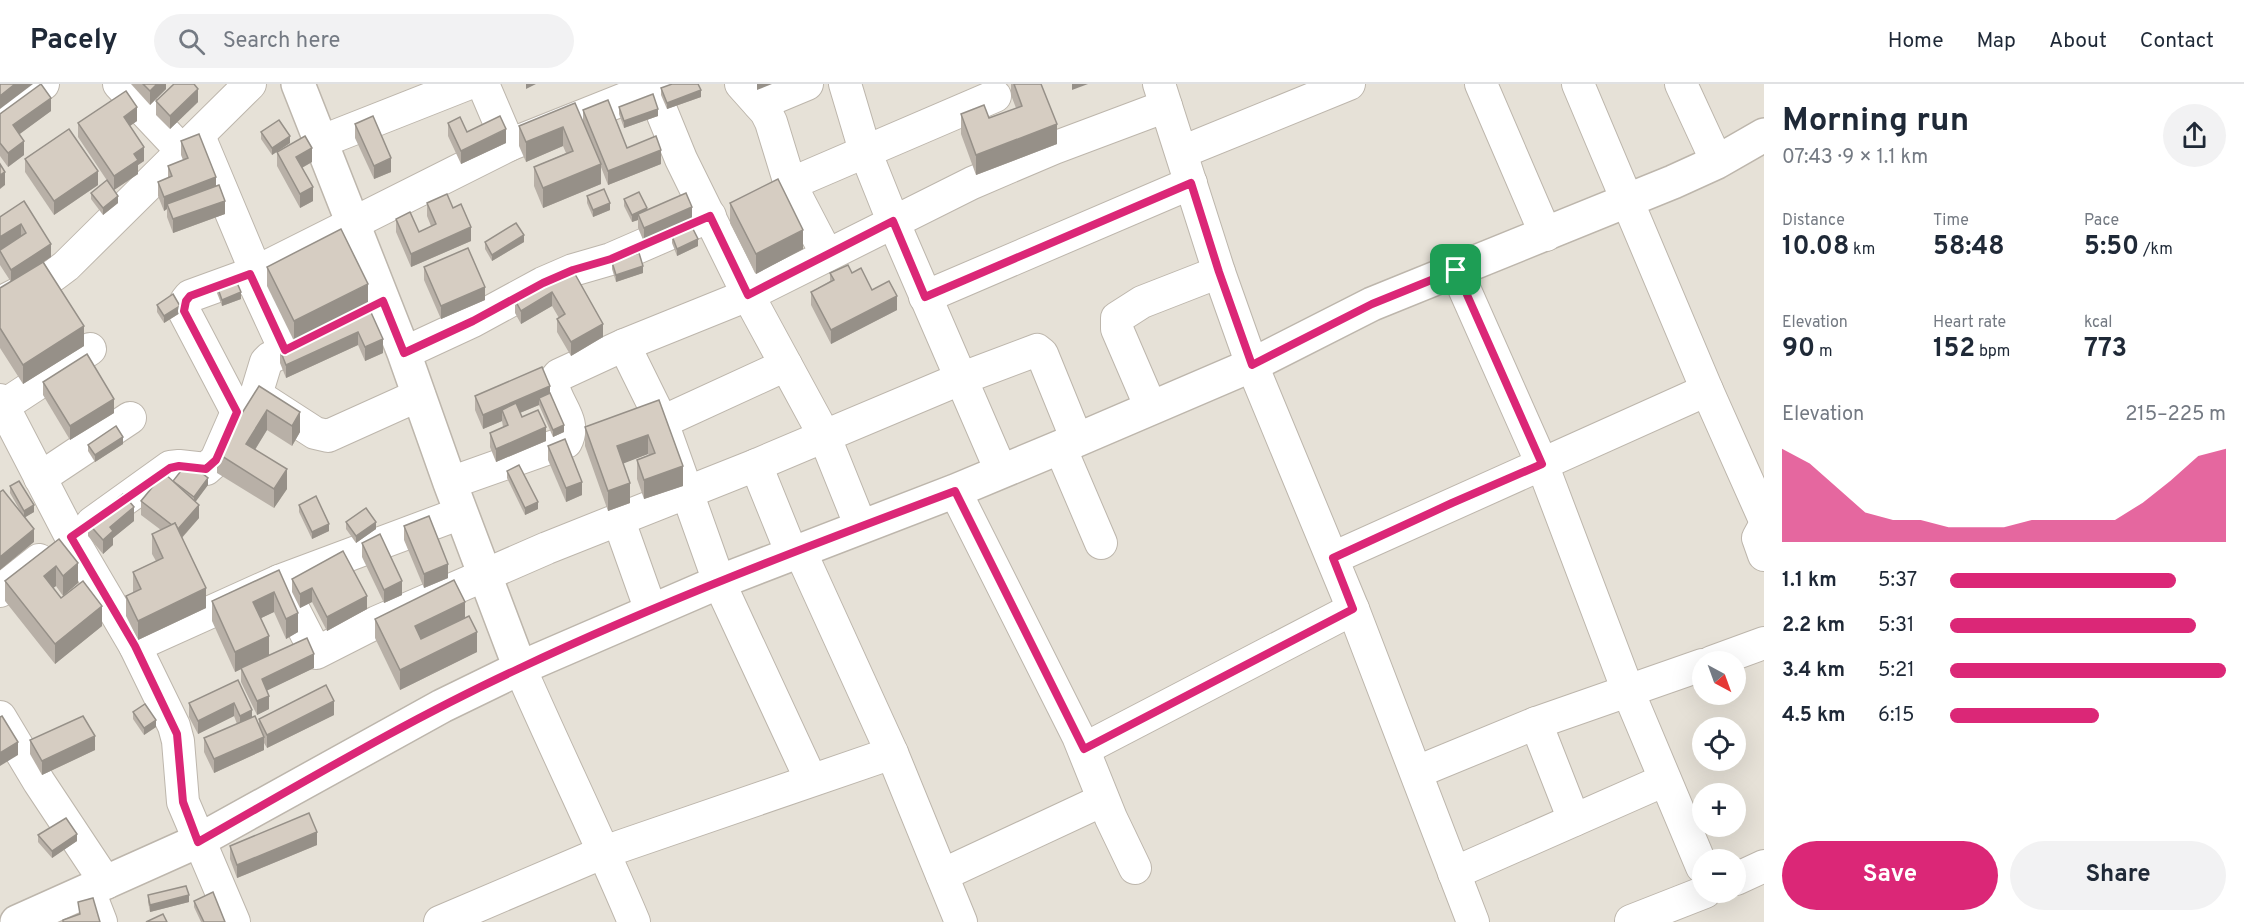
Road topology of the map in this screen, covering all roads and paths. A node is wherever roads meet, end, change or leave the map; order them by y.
1 (43, 84) edge
2 (119, 84) edge
3 (298, 84) edge
4 (467, 84) edge
5 (483, 84) edge
6 (807, 84) edge
7 (845, 84) edge
8 (1349, 84) edge
9 (1481, 84) edge
10 (1578, 84) edge
11 (1681, 84) edge
12 (657, 86) edge
13 (1162, 90) edge
14 (231, 91) edge
15 (750, 94) edge
16 (410, 95) edge
17 (995, 96) dead end
18 (0, 113) edge
19 (1764, 135) edge
20 (320, 142) junction
21 (191, 144) junction
22 (509, 145) junction
23 (865, 151) junction
24 (1182, 152) junction
25 (1717, 162) junction
26 (1191, 183) junction
27 (790, 184) junction
28 (1629, 202) junction
29 (710, 216) junction
30 (893, 221) junction
31 (353, 225) junction
32 (1546, 235) junction
33 (827, 255) junction
34 (1456, 270) junction
35 (1219, 272) junction
36 (253, 273) junction
37 (748, 295) junction
38 (925, 297) junction
39 (383, 301) junction
40 (0, 303) edge
41 (624, 345) junction
42 (90, 350) dead end
43 (285, 350) junction
44 (404, 353) junction
45 (786, 365) junction
46 (1252, 365) junction
47 (960, 379) junction
48 (1707, 390) junction
49 (419, 395) junction
50 (1, 403) edge
51 (246, 403) junction
52 (1151, 408) junction
53 (130, 418) dead end
54 (662, 422) junction
55 (824, 435) junction
56 (1069, 444) junction
57 (1542, 464) junction
58 (756, 465) junction
59 (1001, 471) junction
60 (40, 478) junction
61 (450, 483) junction
62 (955, 491) junction
63 (688, 492) junction
64 (462, 513) junction
65 (1764, 518) edge
66 (619, 520) junction
67 (861, 527) junction
68 (1764, 527) edge
69 (71, 537) junction
70 (1101, 543) dead end
71 (796, 552) junction
72 (1764, 555) edge
73 (347, 556) junction
74 (1333, 558) junction
75 (486, 574) junction
76 (279, 581) junction
77 (719, 582) junction
78 (0, 591) edge
79 (1353, 609) junction
80 (651, 611) junction
81 (377, 622) junction
82 (1764, 643) edge
83 (135, 646) junction
84 (1742, 651) edge
85 (519, 668) junction
86 (1692, 669) edge
87 (1628, 691) junction
88 (1, 721) edge
89 (1536, 723) junction
90 (1084, 749) junction
91 (892, 753) junction
92 (1417, 772) junction
93 (811, 780) junction
94 (1665, 780) junction
95 (1103, 800) junction
96 (1574, 820) junction
97 (198, 842) junction
98 (1694, 849) edge
99 (604, 852) junction
100 (1764, 866) edge
101 (1135, 868) dead end
102 (1454, 873) junction
103 (1746, 874) edge
104 (942, 875) junction
105 (97, 887) junction
106 (1692, 897) edge
107 (1464, 919) edge
108 (444, 921) edge
109 (1631, 921) edge
110 (17, 922) edge
111 (100, 922) edge
112 (234, 922) edge
113 (634, 922) edge
114 (961, 922) edge

1 - 18 street
2 - 21 street
3 - 20 street
4 - 16 street
5 - 22 street
6 - 15 street
7 - 23 street
8 - 24 street
9 - 32 street
10 - 28 street
11 - 25 street
12 - 22 street
12 - 29 street
13 - 24 street
13 - 30 street
14 - 21 street
15 - 27 street
16 - 20 street
17 - 23 street
19 - 25 street
20 - 31 street
21 - 36 street
21 - 40 street
22 - 31 street
23 - 27 street
23 - 30 street
24 - 26 street
25 - 28 street
26 - 35 street
26 - 38 street
27 - 33 street
28 - 32 street
28 - 48 street
29 - 37 street
29 - 44 street
30 - 33 street
30 - 38 street
31 - 36 street
31 - 39 street
32 - 34 street
33 - 37 street
34 - 46 street
34 - 57 street
35 - 46 street
35 - 52 street
36 - 43 street
36 - 51 street
37 - 41 street
37 - 45 street
38 - 47 street
39 - 43 street
39 - 44 street
41 - 54 street
41 - 61 street
42 - 50 street
43 - 51 street
44 - 49 street
45 - 54 street
45 - 55 street
46 - 52 street
46 - 74 street
47 - 55 street
47 - 56 street
47 - 59 street
48 - 57 street
48 - 65 street
49 - 51 street
49 - 61 street
50 - 60 street
51 - 69 street
52 - 56 street
53 - 60 street
54 - 63 street
55 - 58 street
55 - 67 street
56 - 59 street
56 - 70 street
57 - 74 street
57 - 87 street
58 - 63 street
58 - 71 street
59 - 62 street
60 - 69 street
61 - 64 street
62 - 67 street
62 - 90 street
63 - 66 street
63 - 77 street
64 - 73 street
64 - 75 street
66 - 75 street
66 - 80 street
67 - 71 street
68 - 72 street
69 - 78 street
69 - 83 street
71 - 77 street
71 - 91 street
73 - 76 street
73 - 81 street
74 - 79 street
75 - 81 street
75 - 85 street
76 - 81 street
76 - 83 street
77 - 80 street
77 - 93 street
79 - 90 street
79 - 92 street
80 - 85 street
82 - 84 street
83 - 97 street
85 - 97 street
85 - 99 street
86 - 87 street
87 - 89 street
87 - 94 street
88 - 105 street
89 - 92 street
89 - 96 street
90 - 95 street
91 - 93 street
91 - 104 street
92 - 102 street
93 - 99 street
94 - 96 street
94 - 98 street
95 - 101 street
95 - 104 street
96 - 102 street
97 - 105 street
97 - 112 street
99 - 108 street
99 - 113 street
100 - 103 street
102 - 107 street
104 - 114 street
105 - 110 street
105 - 111 street
106 - 109 street

